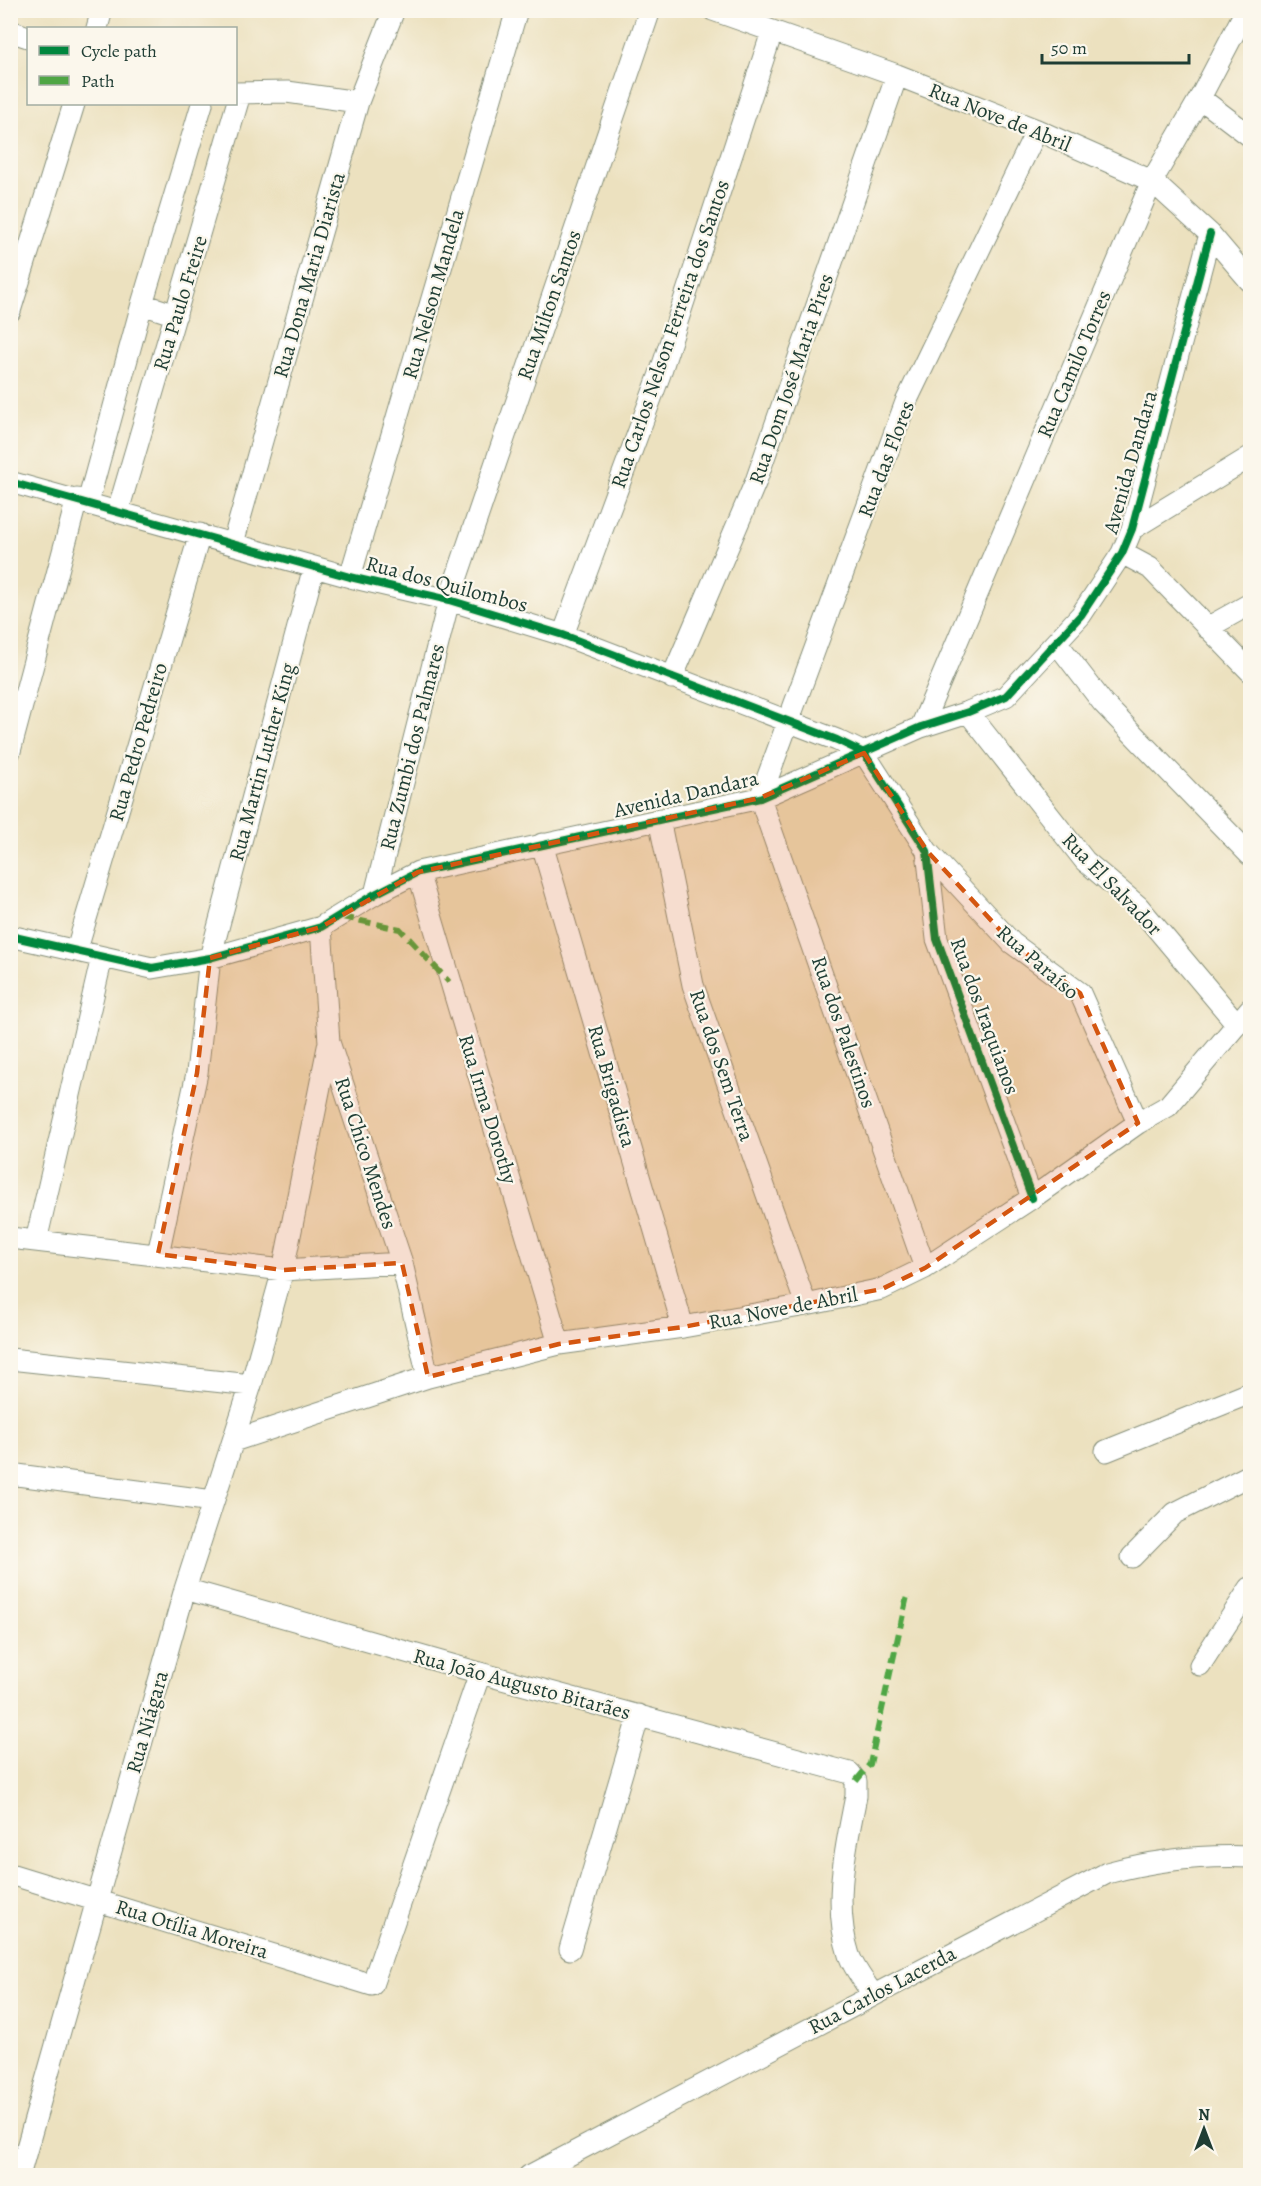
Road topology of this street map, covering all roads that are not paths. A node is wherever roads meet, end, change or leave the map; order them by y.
1 (102, 10) edge
2 (394, 10) edge
3 (517, 10) edge
4 (650, 10) edge
5 (713, 10) edge
6 (1246, 10) edge
7 (97, 27) edge
8 (10, 32) edge
9 (772, 32) junction
10 (27, 37) edge
11 (897, 75) junction
12 (238, 93) edge
13 (1200, 98) junction
14 (358, 102) junction
15 (74, 105) edge
16 (202, 105) edge
17 (235, 105) edge
18 (1037, 130) junction
19 (1251, 136) edge
20 (1152, 181) junction
21 (1210, 234) junction
22 (1251, 281) edge
23 (142, 304) junction
24 (10, 311) edge
25 (176, 315) junction
26 (1251, 458) edge
27 (10, 482) edge
28 (82, 500) junction
29 (118, 511) junction
30 (1132, 529) junction
31 (200, 534) junction
32 (233, 543) junction
33 (1122, 553) junction
34 (314, 567) junction
35 (350, 577) junction
36 (449, 600) junction
37 (1251, 604) edge
38 (1207, 628) junction
39 (563, 635) junction
40 (1057, 644) junction
41 (1251, 671) edge
42 (672, 678) junction
43 (968, 712) junction
44 (788, 723) junction
45 (921, 727) junction
46 (10, 751) edge
47 (864, 753) junction
48 (760, 798) junction
49 (659, 819) junction
50 (542, 844) junction
51 (927, 851) junction
52 (1251, 855) edge
53 (418, 872) junction
54 (375, 894) junction
55 (321, 927) junction
56 (10, 936) edge
57 (77, 950) junction
58 (102, 957) junction
59 (210, 958) junction
60 (1244, 1017) edge
61 (329, 1042) junction
62 (1138, 1123) junction
63 (1032, 1197) junction
64 (10, 1238) edge
65 (36, 1241) junction
66 (158, 1254) junction
67 (402, 1263) junction
68 (925, 1268) junction
69 (283, 1270) junction
70 (806, 1305) junction
71 (683, 1327) junction
72 (559, 1344) junction
73 (10, 1359) edge
74 (428, 1377) junction
75 (251, 1385) junction
76 (1251, 1393) edge
77 (233, 1441) junction
78 (1106, 1451) dead end
79 (10, 1474) edge
80 (1251, 1475) edge
81 (213, 1501) junction
82 (1132, 1557) dead end
83 (1251, 1588) edge
84 (185, 1589) junction
85 (1200, 1665) dead end
86 (480, 1673) junction
87 (639, 1715) junction
88 (1251, 1857) edge
89 (10, 1874) edge
90 (96, 1899) junction
91 (570, 1948) dead end
92 (873, 1995) junction
93 (19, 2175) edge
94 (529, 2175) edge

1 - 7 street
2 - 14 street, Rua Dona Maria Diarista
3 - 35 street, Rua Nelson Mandela
4 - 36 street, Rua Milton Santos
5 - 9 street, Rua Nove de Abril
6 - 13 street, Rua Camilo Torres
8 - 10 street
9 - 11 street, Rua Nove de Abril
9 - 39 street, Rua Carlos Nelson Ferreira dos Santos
11 - 18 street, Rua Nove de Abril
11 - 42 street, Rua Dom José Maria Pires
12 - 14 street
13 - 19 street
13 - 20 street, Rua Camilo Torres
14 - 32 street, Rua Dona Maria Diarista
15 - 24 street
16 - 23 street, Rua Paulo Freire
17 - 25 street, Rua Paulo Freire
18 - 20 street, Rua Nove de Abril
18 - 44 street, Rua das Flores
20 - 21 street, Rua Nove de Abril
20 - 45 street, Rua Camilo Torres
21 - 22 street, Rua Nove de Abril
21 - 30 street, Avenida Dandara
23 - 25 street
23 - 28 street, Rua Paulo Freire
25 - 29 street, Rua Paulo Freire
26 - 30 street
27 - 28 street, Rua dos Quilombos
28 - 29 street, Rua dos Quilombos
28 - 46 street, Rua Paulo Freire
29 - 31 street, Rua dos Quilombos
30 - 33 street, Avenida Dandara
31 - 32 street, Rua dos Quilombos
31 - 57 street, Rua Pedro Pedreiro
32 - 34 street, Rua dos Quilombos
33 - 38 street
33 - 40 street, Avenida Dandara
34 - 35 street, Rua dos Quilombos
34 - 59 street, Rua Martin Luther King
35 - 36 street, Rua dos Quilombos
36 - 39 street, Rua dos Quilombos
36 - 54 street, Rua Zumbi dos Palmares
37 - 38 street
38 - 41 street
39 - 42 street, Rua dos Quilombos
40 - 43 street, Avenida Dandara
40 - 52 street
42 - 44 street, Rua dos Quilombos
43 - 45 street, Avenida Dandara
43 - 60 street, Rua El Salvador
44 - 47 street, Rua dos Quilombos
44 - 48 street, Rua das Flores
45 - 47 street, Avenida Dandara
47 - 48 street, Avenida Dandara
47 - 51 street, Rua dos Iraquianos
48 - 49 street, Avenida Dandara
48 - 68 street, Rua dos Palestinos
49 - 50 street, Avenida Dandara
49 - 70 street, Rua dos Sem Terra
50 - 53 street, Avenida Dandara
50 - 71 street, Rua Brigadista
51 - 62 street, Rua Paraíso
51 - 63 street, Rua dos Iraquianos
53 - 54 street, Avenida Dandara
53 - 72 street, Rua Irma Dorothy
54 - 55 street, Avenida Dandara
55 - 59 street, Avenida Dandara
55 - 61 street, Rua Chico Mendes
56 - 57 street, Avenida Dandara
57 - 58 street, Avenida Dandara
58 - 59 street, Avenida Dandara
58 - 65 street
59 - 66 street, Rua Martin Luther King
60 - 62 street, Rua Nove de Abril
61 - 67 street, Rua Chico Mendes
61 - 69 street
62 - 63 street, Rua Nove de Abril
63 - 68 street, Rua Nove de Abril
64 - 65 street
65 - 66 street
66 - 69 street
67 - 69 street
67 - 74 street, Rua Chico Mendes
68 - 70 street, Rua Nove de Abril
69 - 75 street, Rua Niágara
70 - 71 street, Rua Nove de Abril
71 - 72 street, Rua Nove de Abril
72 - 74 street, Rua Nove de Abril
73 - 75 street
74 - 77 street, Rua Nove de Abril
75 - 77 street, Rua Niágara
76 - 78 street
77 - 81 street, Rua Niágara
79 - 81 street
80 - 82 street
81 - 84 street, Rua Niágara
83 - 85 street
84 - 86 street, Rua João Augusto Bitarães
84 - 90 street, Rua Niágara
86 - 87 street, Rua João Augusto Bitarães
86 - 90 street, Rua Otília Moreira
87 - 91 street
87 - 92 street, Rua João Augusto Bitarães
88 - 92 street, Rua Carlos Lacerda
89 - 90 street, Rua Otília Moreira
90 - 93 street, Rua Niágara
92 - 94 street, Rua Carlos Lacerda

